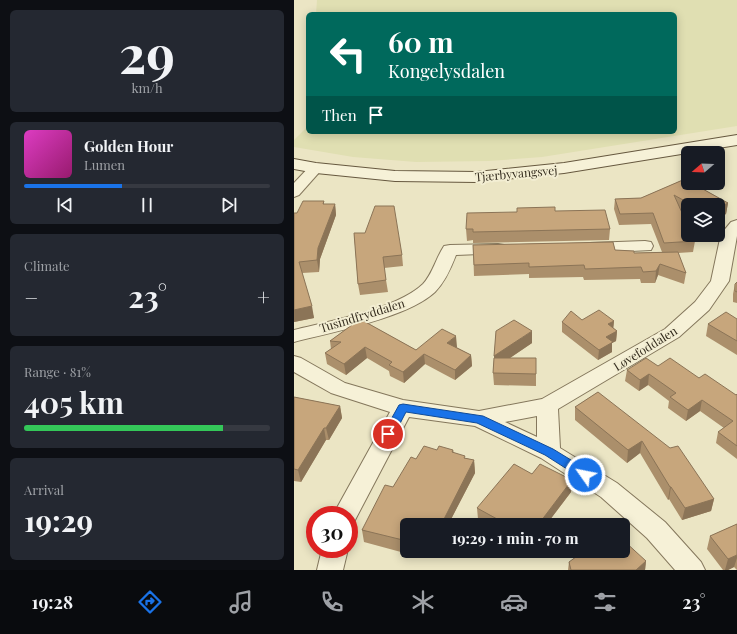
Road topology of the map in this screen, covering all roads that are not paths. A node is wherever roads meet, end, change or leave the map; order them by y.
1 (737, 140) edge
2 (294, 164) edge
3 (316, 168) junction
4 (294, 192) edge
5 (737, 225) edge
6 (645, 246) dead end
7 (575, 248) edge
8 (512, 249) edge
9 (294, 336) edge
10 (294, 363) edge
11 (548, 406) junction
12 (403, 408) junction
13 (479, 419) junction
14 (549, 452) junction
15 (349, 506) edge
16 (333, 558) edge
17 (330, 570) edge
18 (692, 570) edge

1 - 3 street, Tjærbyvangsvej
2 - 3 street, Tjærbyvangsvej
3 - 4 street
5 - 11 street, Løvefoddalen
6 - 7 street
8 - 9 street, Tusindfryddalen
10 - 12 street
11 - 13 street, Løvefoddalen
11 - 14 street
12 - 13 street
12 - 15 street
13 - 14 street
14 - 18 street
16 - 17 street

